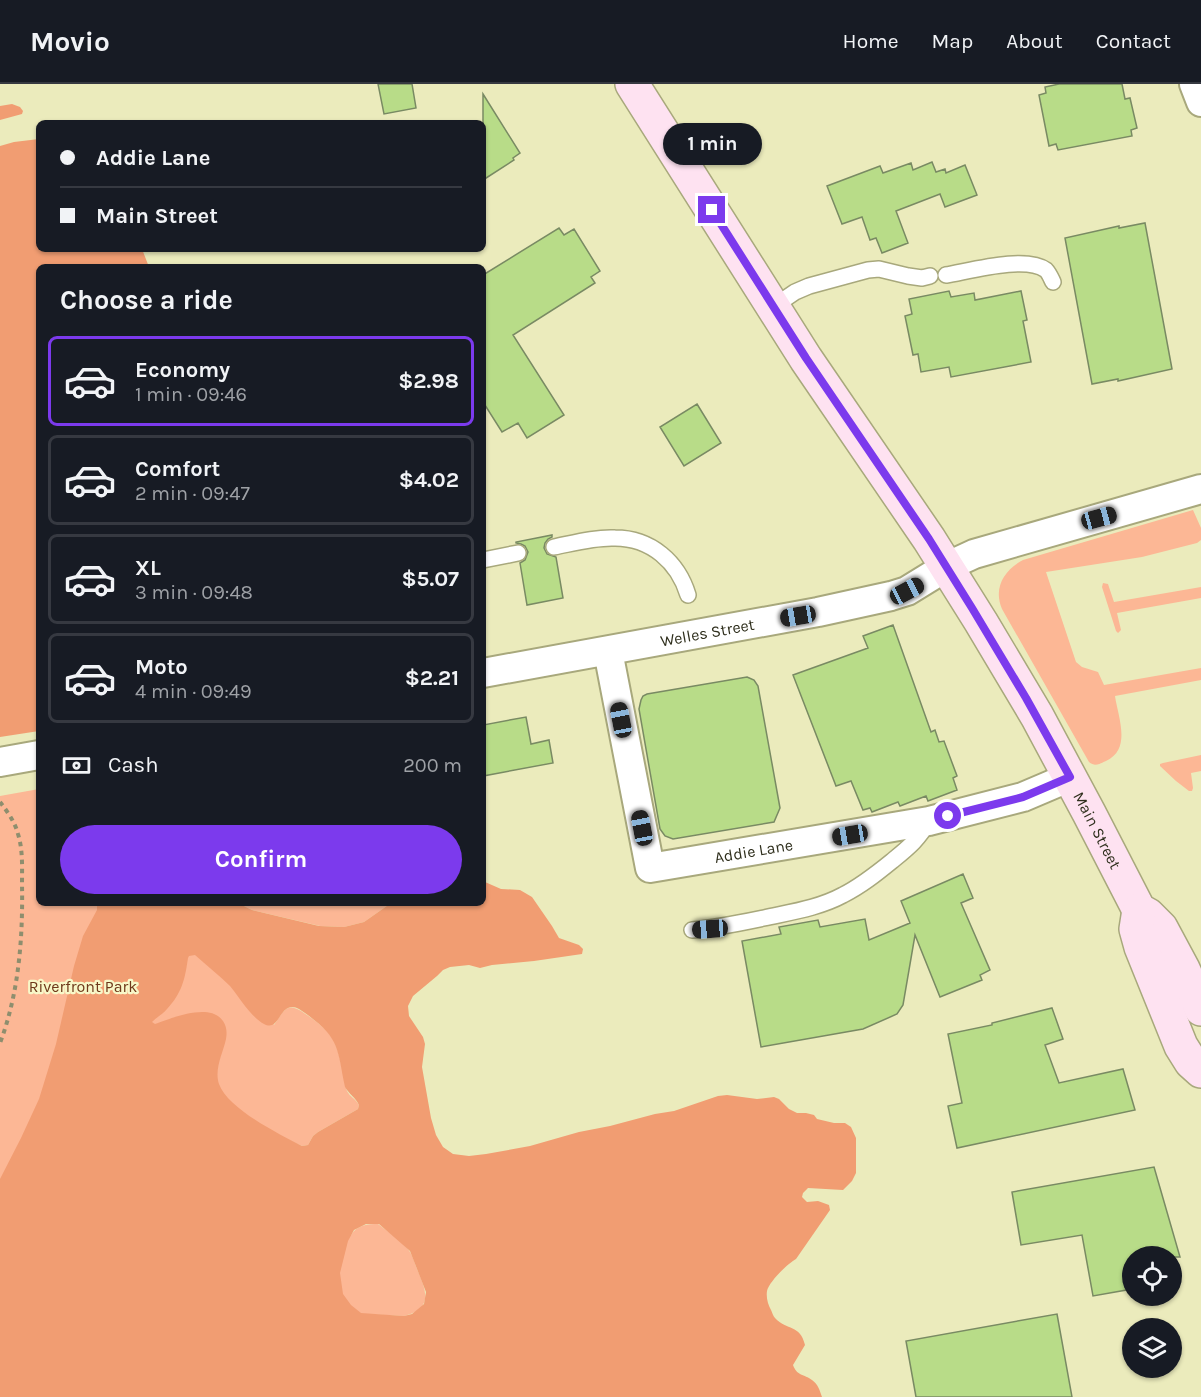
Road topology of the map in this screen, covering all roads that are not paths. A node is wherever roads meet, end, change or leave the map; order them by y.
1 (632, 84) edge
2 (1194, 84) edge
3 (1201, 102) edge
4 (946, 275) dead end
5 (930, 276) dead end
6 (1053, 282) dead end
7 (774, 307) junction
8 (1201, 489) edge
9 (554, 547) dead end
10 (518, 553) dead end
11 (486, 559) edge
12 (946, 567) junction
13 (688, 595) dead end
14 (608, 651) junction
15 (486, 672) edge
16 (36, 756) edge
17 (0, 762) edge
18 (1070, 777) junction
19 (928, 821) junction
20 (1139, 910) junction
21 (692, 930) dead end
22 (1201, 1009) edge
23 (1201, 1071) edge

1 - 7 main road, Main Street
2 - 3 street
4 - 6 lane
5 - 7 lane
7 - 12 main road, Main Street
8 - 12 street, Welles Street
9 - 13 lane
10 - 11 lane
12 - 14 street, Welles Street
12 - 18 main road, Main Street
14 - 15 street, Welles Street
14 - 19 street, Addie Lane
16 - 17 street
18 - 19 street, Addie Lane
18 - 20 main road, Main Street
19 - 21 lane
20 - 22 main road, Main Street
20 - 23 main road, Main Street

